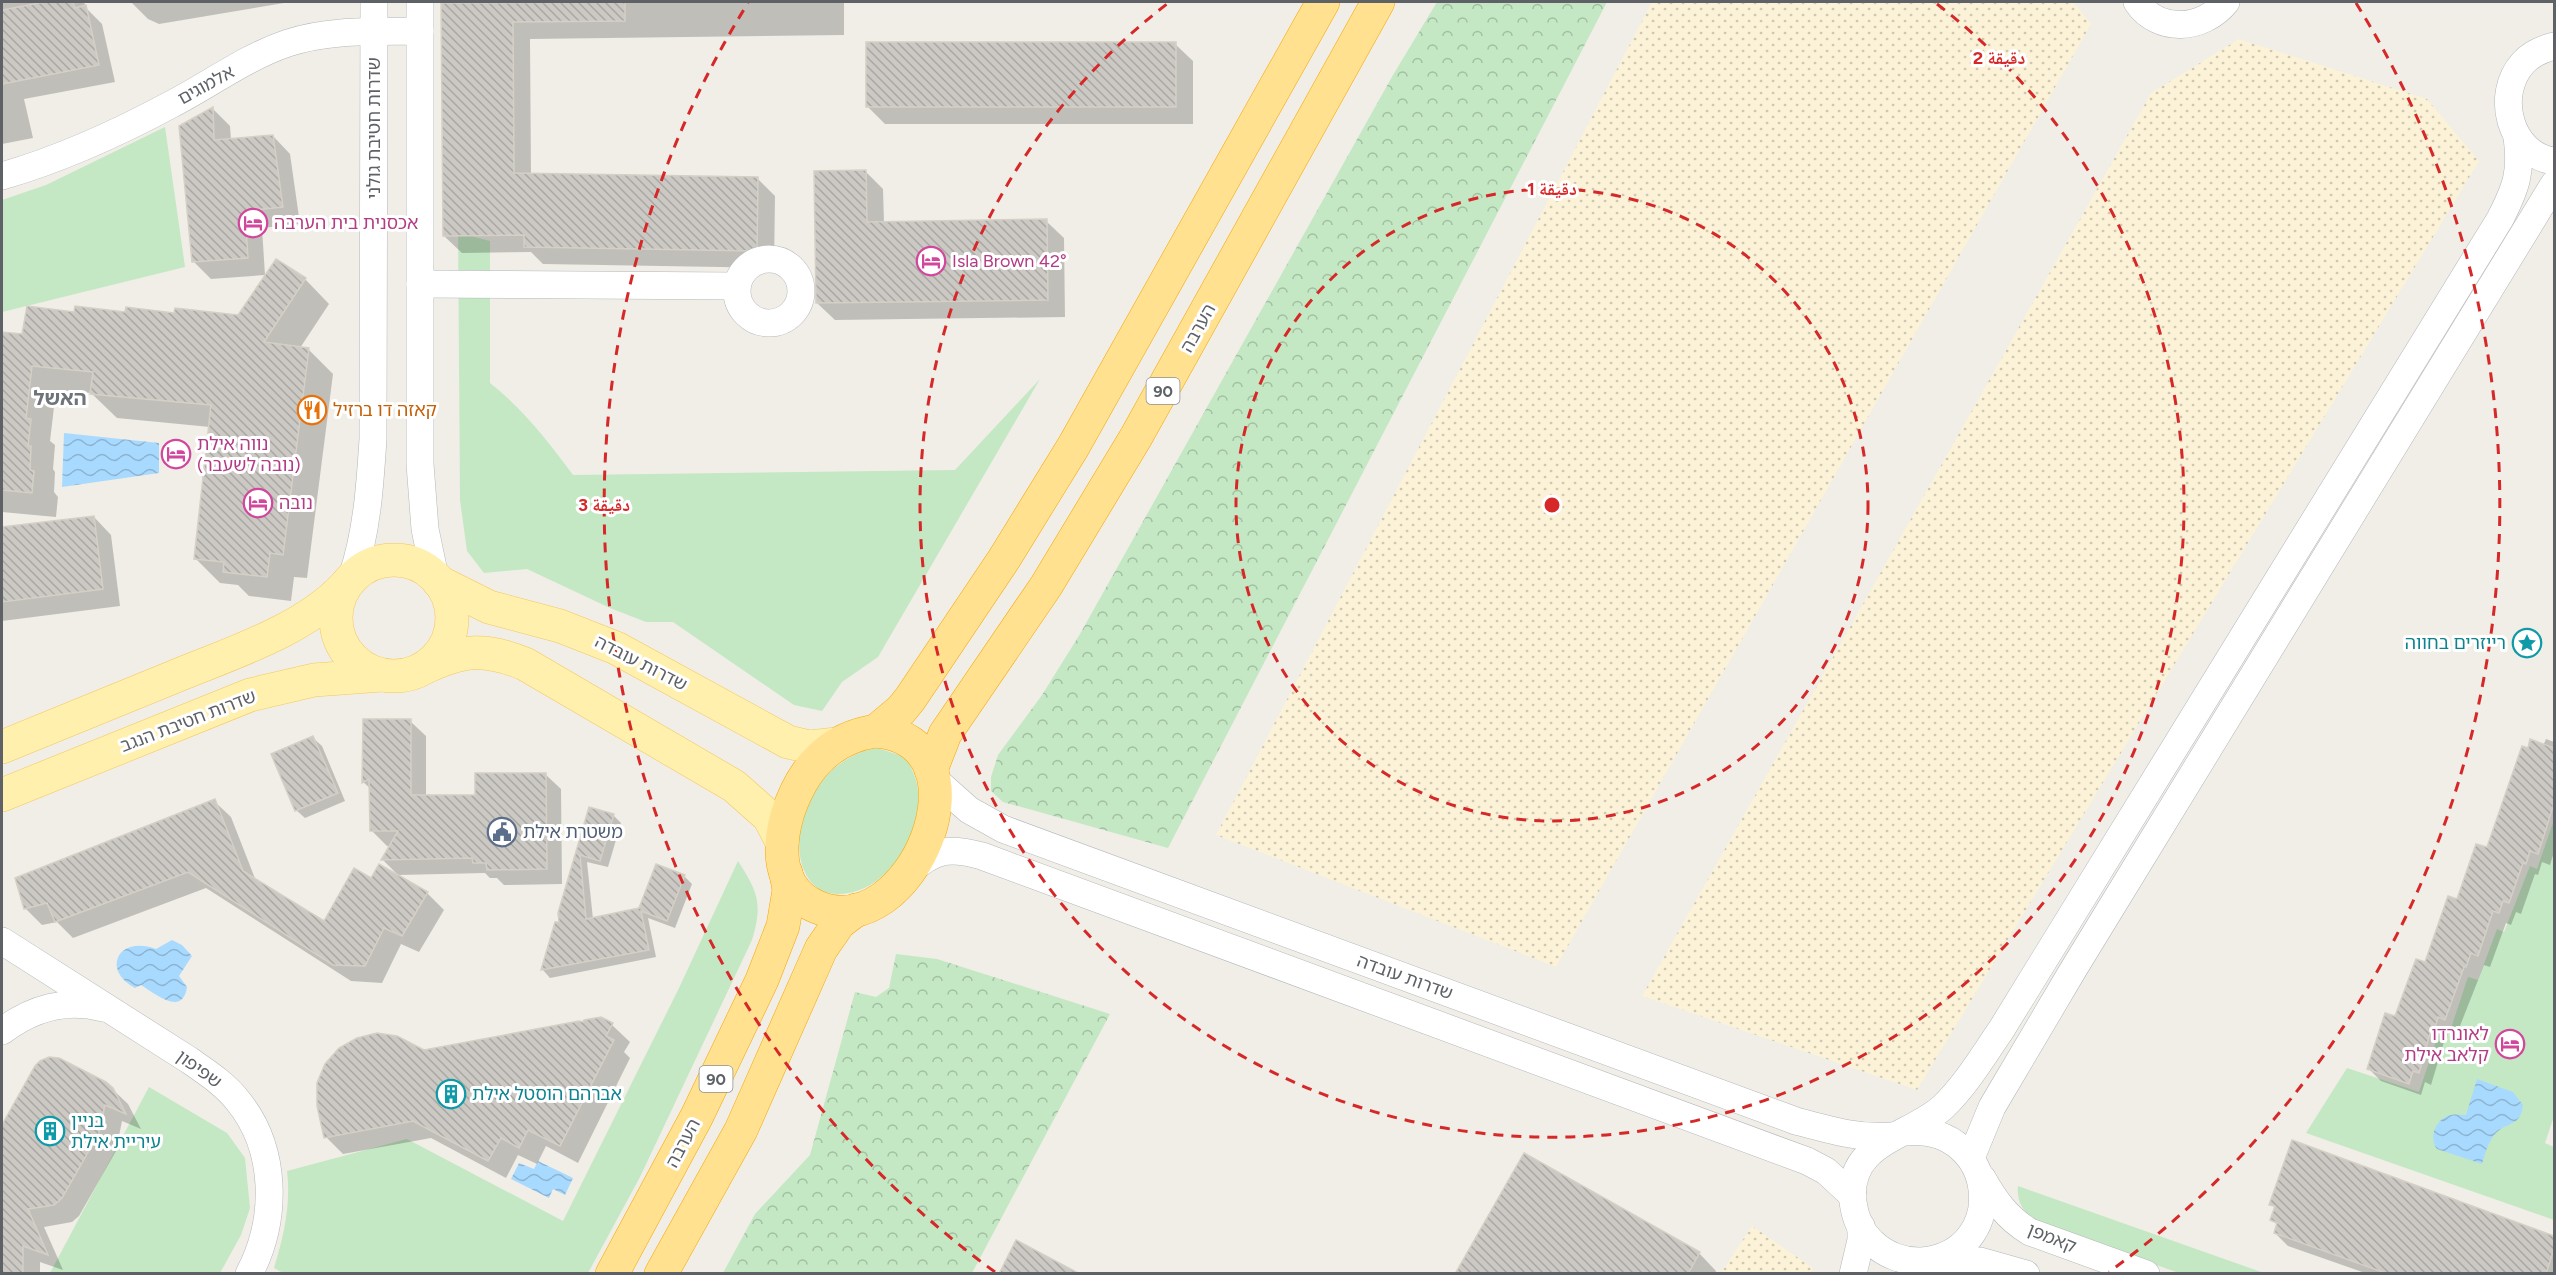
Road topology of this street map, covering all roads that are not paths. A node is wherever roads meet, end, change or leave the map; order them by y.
1 (374, 2) edge
2 (420, 2) edge
3 (1323, 2) edge
4 (1378, 2) edge
5 (2137, 2) edge
6 (2226, 2) edge
7 (420, 31) junction
8 (374, 32) junction
9 (2554, 46) edge
10 (2517, 137) junction
11 (2554, 161) edge
12 (2, 176) edge
13 (2554, 183) edge
14 (420, 284) junction
15 (736, 286) dead end
16 (437, 580) junction
17 (349, 581) junction
18 (426, 667) junction
19 (382, 675) junction
20 (876, 730) junction
21 (837, 744) junction
22 (2, 747) edge
23 (932, 774) junction
24 (2, 795) edge
25 (784, 858) junction
26 (910, 871) junction
27 (856, 910) junction
28 (2, 941) edge
29 (110, 1010) junction
30 (2, 1031) edge
31 (1899, 1134) junction
32 (1975, 1166) junction
33 (1853, 1196) junction
34 (1861, 1226) junction
35 (1914, 1265) edge
36 (249, 1274) edge
37 (612, 1274) edge
38 (661, 1274) edge
39 (1853, 1274) edge
40 (2026, 1274) edge
41 (2146, 1274) edge

1 - 8 street, שדרות חטיבת גולני
2 - 7 street
3 - 20 highway, 90
4 - 23 highway, הערבה / 90
5 - 6 street
7 - 8 street, אלמוגים
7 - 14 street
8 - 12 street, אלמוגים
8 - 17 street, שדרות חטיבת גולני
9 - 10 street
10 - 11 street
10 - 31 street
13 - 32 street
14 - 15 street
14 - 16 street
16 - 17 main road
16 - 18 main road
16 - 21 main road, שדרות עובדה
17 - 19 main road
17 - 22 main road
18 - 19 main road
18 - 25 main road
19 - 24 main road, שדרות חטיבת הנגב
20 - 21 highway, 90
20 - 23 highway
21 - 25 highway, 90
23 - 26 highway, 90
23 - 31 street, שדרות עובדה
25 - 27 highway, 90
25 - 37 highway, הערבה / 90
26 - 27 highway, 90
26 - 33 street, שדרות עובדה
27 - 38 highway, 90
28 - 29 street, שפיפון
29 - 30 street
29 - 36 street, שפיפון
31 - 32 street
31 - 33 street
32 - 35 street
32 - 41 street, קאמפן
33 - 34 street
34 - 35 street
34 - 39 street
35 - 40 street

